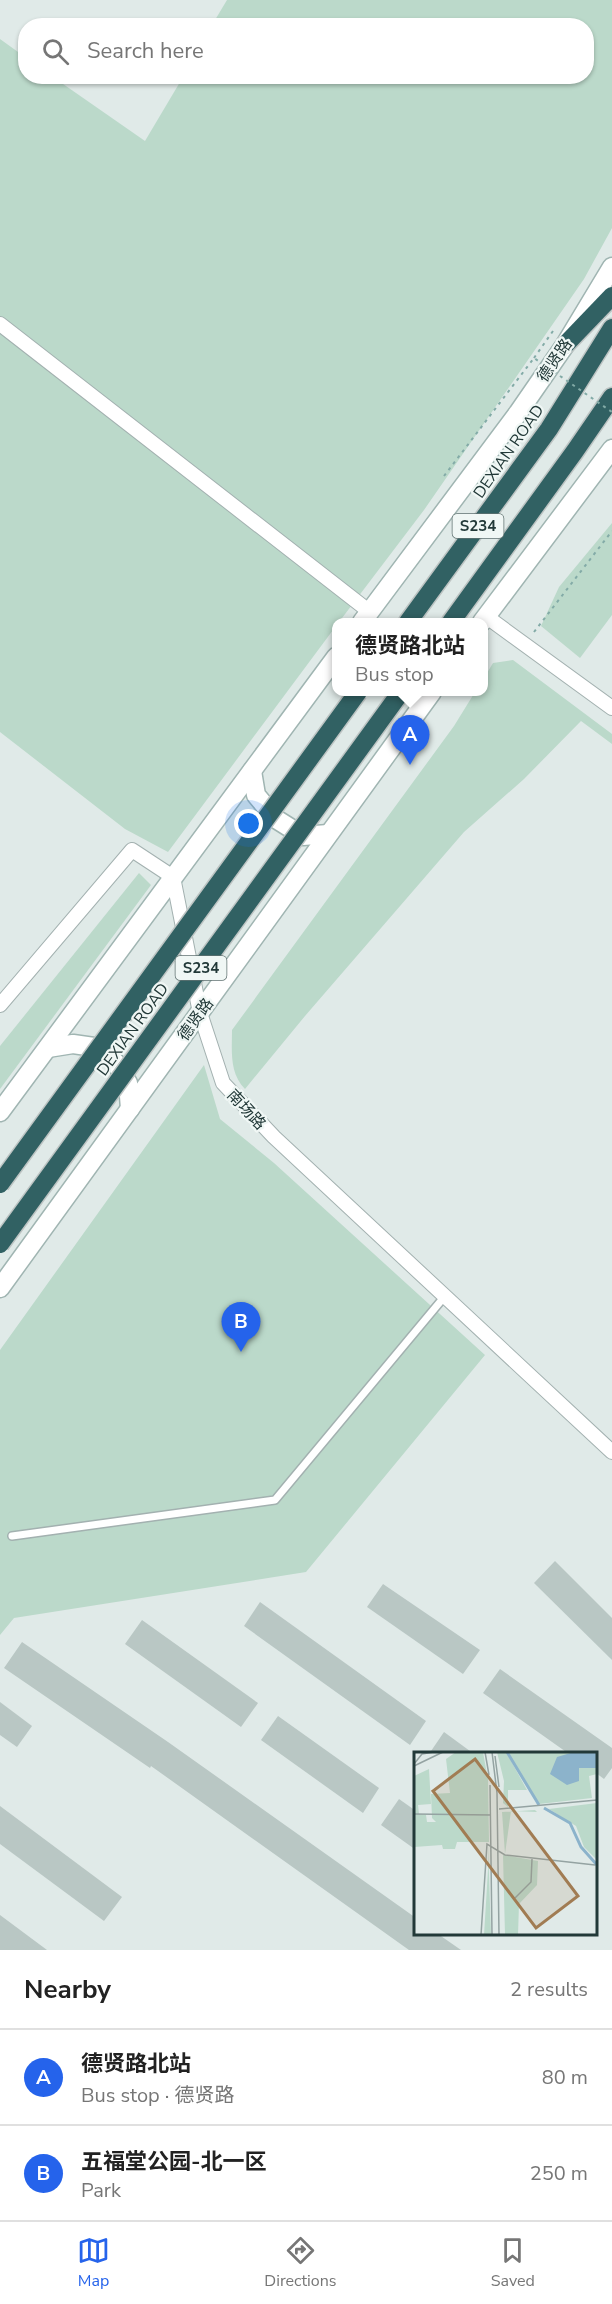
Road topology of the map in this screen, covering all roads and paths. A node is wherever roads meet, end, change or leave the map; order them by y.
1 (612, 267) edge
2 (612, 296) edge
3 (0, 324) edge
4 (612, 328) edge
5 (554, 330) dead end
6 (565, 345) junction
7 (534, 358) junction
8 (612, 397) edge
9 (612, 412) edge
10 (612, 449) edge
11 (444, 476) dead end
12 (612, 531) edge
13 (366, 617) edge
14 (411, 618) edge
15 (454, 618) edge
16 (486, 618) edge
17 (488, 622) edge
18 (534, 632) dead end
19 (332, 662) edge
20 (355, 696) edge
21 (398, 696) edge
22 (429, 696) edge
23 (612, 708) edge
24 (252, 771) junction
25 (328, 834) junction
26 (173, 877) junction
27 (0, 1005) edge
28 (200, 1013) junction
29 (48, 1047) junction
30 (130, 1109) junction
31 (0, 1112) edge
32 (0, 1184) edge
33 (0, 1244) edge
34 (0, 1288) edge
35 (444, 1296) junction
36 (612, 1452) edge
37 (12, 1536) dead end

1 - 6 street, 德贤路
2 - 6 highway
3 - 13 street
4 - 14 highway, DEXIAN ROAD / S234
5 - 7 path
6 - 13 street, 德贤路
7 - 9 path, bridge
7 - 11 path, bridge
8 - 15 highway, S234
10 - 16 street
12 - 18 path
17 - 23 street
19 - 24 street
20 - 32 highway, DEXIAN ROAD / S234, bridge
21 - 33 highway, DEXIAN ROAD / S234, bridge
22 - 25 street, 德贤路
24 - 25 street
24 - 26 street
25 - 28 street, 德贤路
26 - 27 street
26 - 28 street, 南场路
26 - 29 street
28 - 30 street, 德贤路
28 - 35 street, 南场路
29 - 30 street
29 - 31 street
30 - 34 street, 德贤路
35 - 36 street, 南场路
35 - 37 lane

